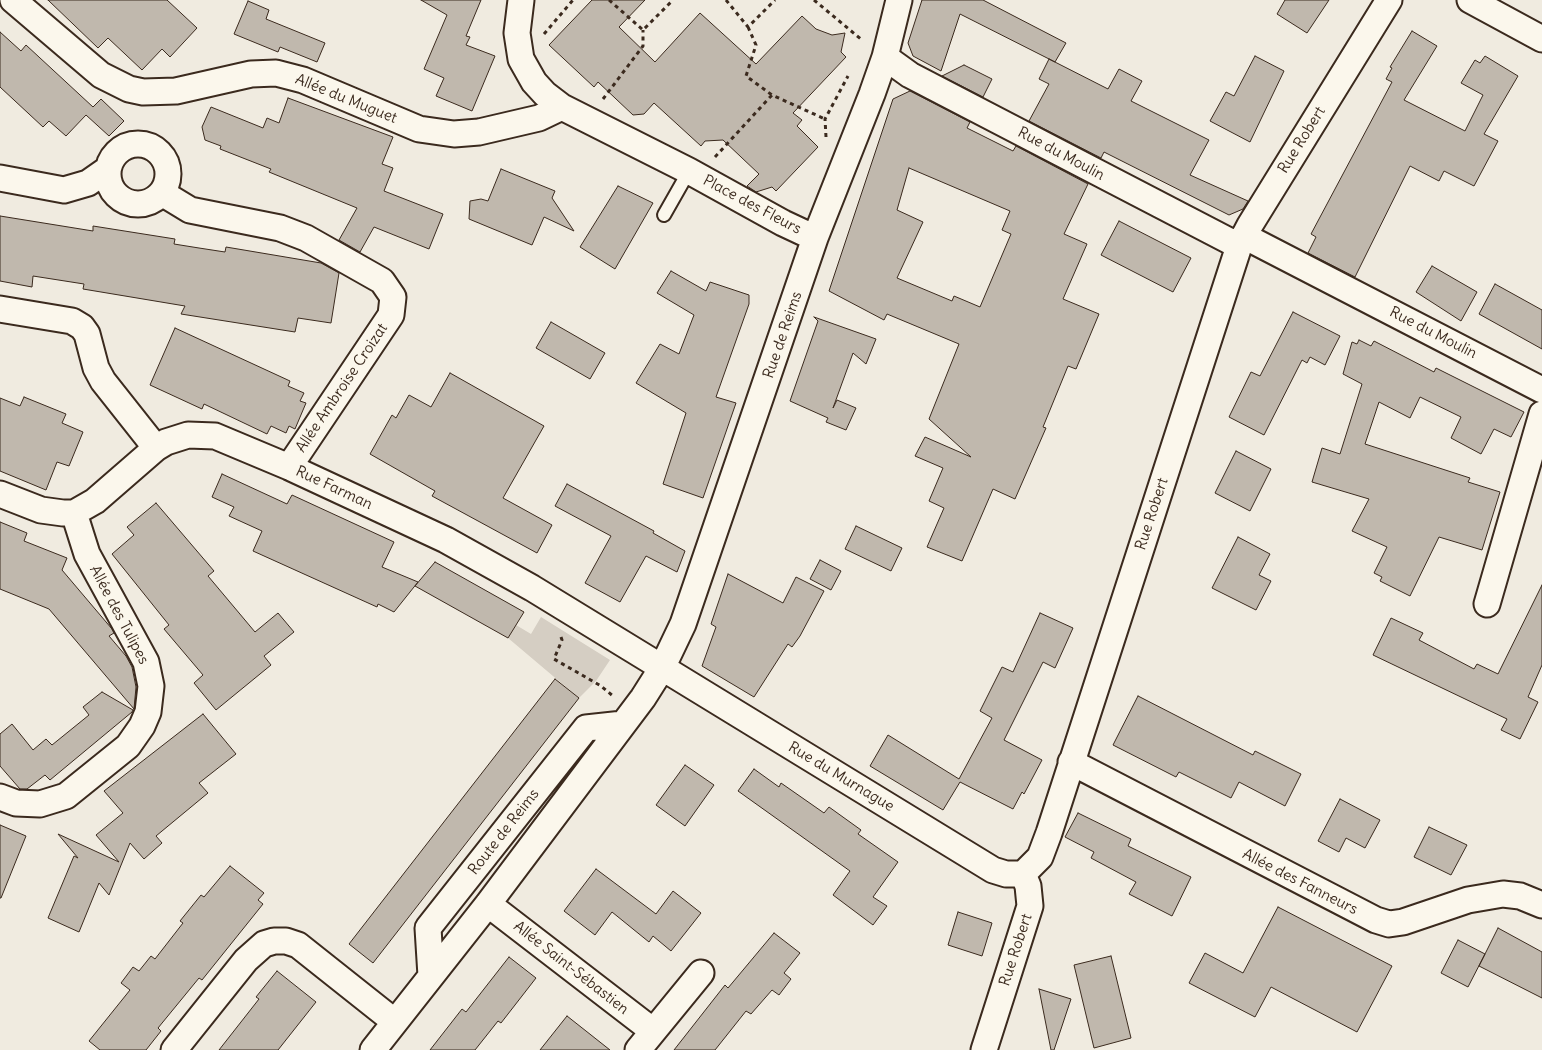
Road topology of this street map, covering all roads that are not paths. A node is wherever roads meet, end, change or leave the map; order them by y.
1 (14, 0) edge
2 (521, 0) edge
3 (899, 0) edge
4 (1389, 0) edge
5 (1470, 0) edge
6 (1542, 39) edge
7 (876, 50) junction
8 (562, 107) junction
9 (699, 167) junction
10 (108, 169) junction
11 (0, 178) edge
12 (162, 193) junction
13 (664, 215) dead end
14 (816, 238) junction
15 (1241, 241) junction
16 (0, 309) edge
17 (1542, 390) edge
18 (1542, 414) edge
19 (156, 448) junction
20 (289, 467) junction
21 (0, 494) edge
22 (74, 512) junction
23 (1487, 604) dead end
24 (662, 668) junction
25 (623, 724) junction
26 (1071, 762) junction
27 (0, 797) edge
28 (1023, 874) junction
29 (488, 904) junction
30 (1542, 905) edge
31 (701, 973) dead end
32 (431, 976) junction
33 (396, 1022) junction
34 (646, 1041) edge
35 (174, 1050) edge
36 (373, 1050) edge
37 (984, 1050) edge

1 - 8 street, Allée du Muguet
2 - 8 street, Place des Fleurs
3 - 7 street, Rue de Reims
4 - 15 street, Rue Robert
5 - 6 street
7 - 14 street, Rue de Reims
7 - 15 street, Rue du Moulin
8 - 9 street, Place des Fleurs
9 - 13 lane, Place des Fleurs
9 - 14 street, Place des Fleurs
10 - 11 street
10 - 12 street
10 - 12 street
12 - 20 street, Allée Ambroise Croizat
14 - 24 street, Rue de Reims
15 - 17 street, Rue du Moulin
15 - 26 street, Rue Robert
16 - 19 street
18 - 23 street
19 - 20 street, Rue Farman
19 - 22 street, Rue Farman
20 - 24 street, Rue Farman
21 - 22 street, Rue Farman
22 - 27 street, Allée des Tulipes
24 - 25 street, Route de Reims
24 - 28 street, Rue du Murnague
25 - 29 street, Route de Reims
25 - 32 street, Route de Reims
26 - 28 street, Rue Robert
26 - 30 street, Allée des Fanneurs
28 - 37 street, Rue Robert
29 - 32 street, Route de Reims
29 - 34 street, Allée Saint-Sébastien
31 - 34 street, Allée Saint-Sébastien
32 - 33 street, Route de Reims
33 - 35 street
33 - 36 street, Route de Reims

